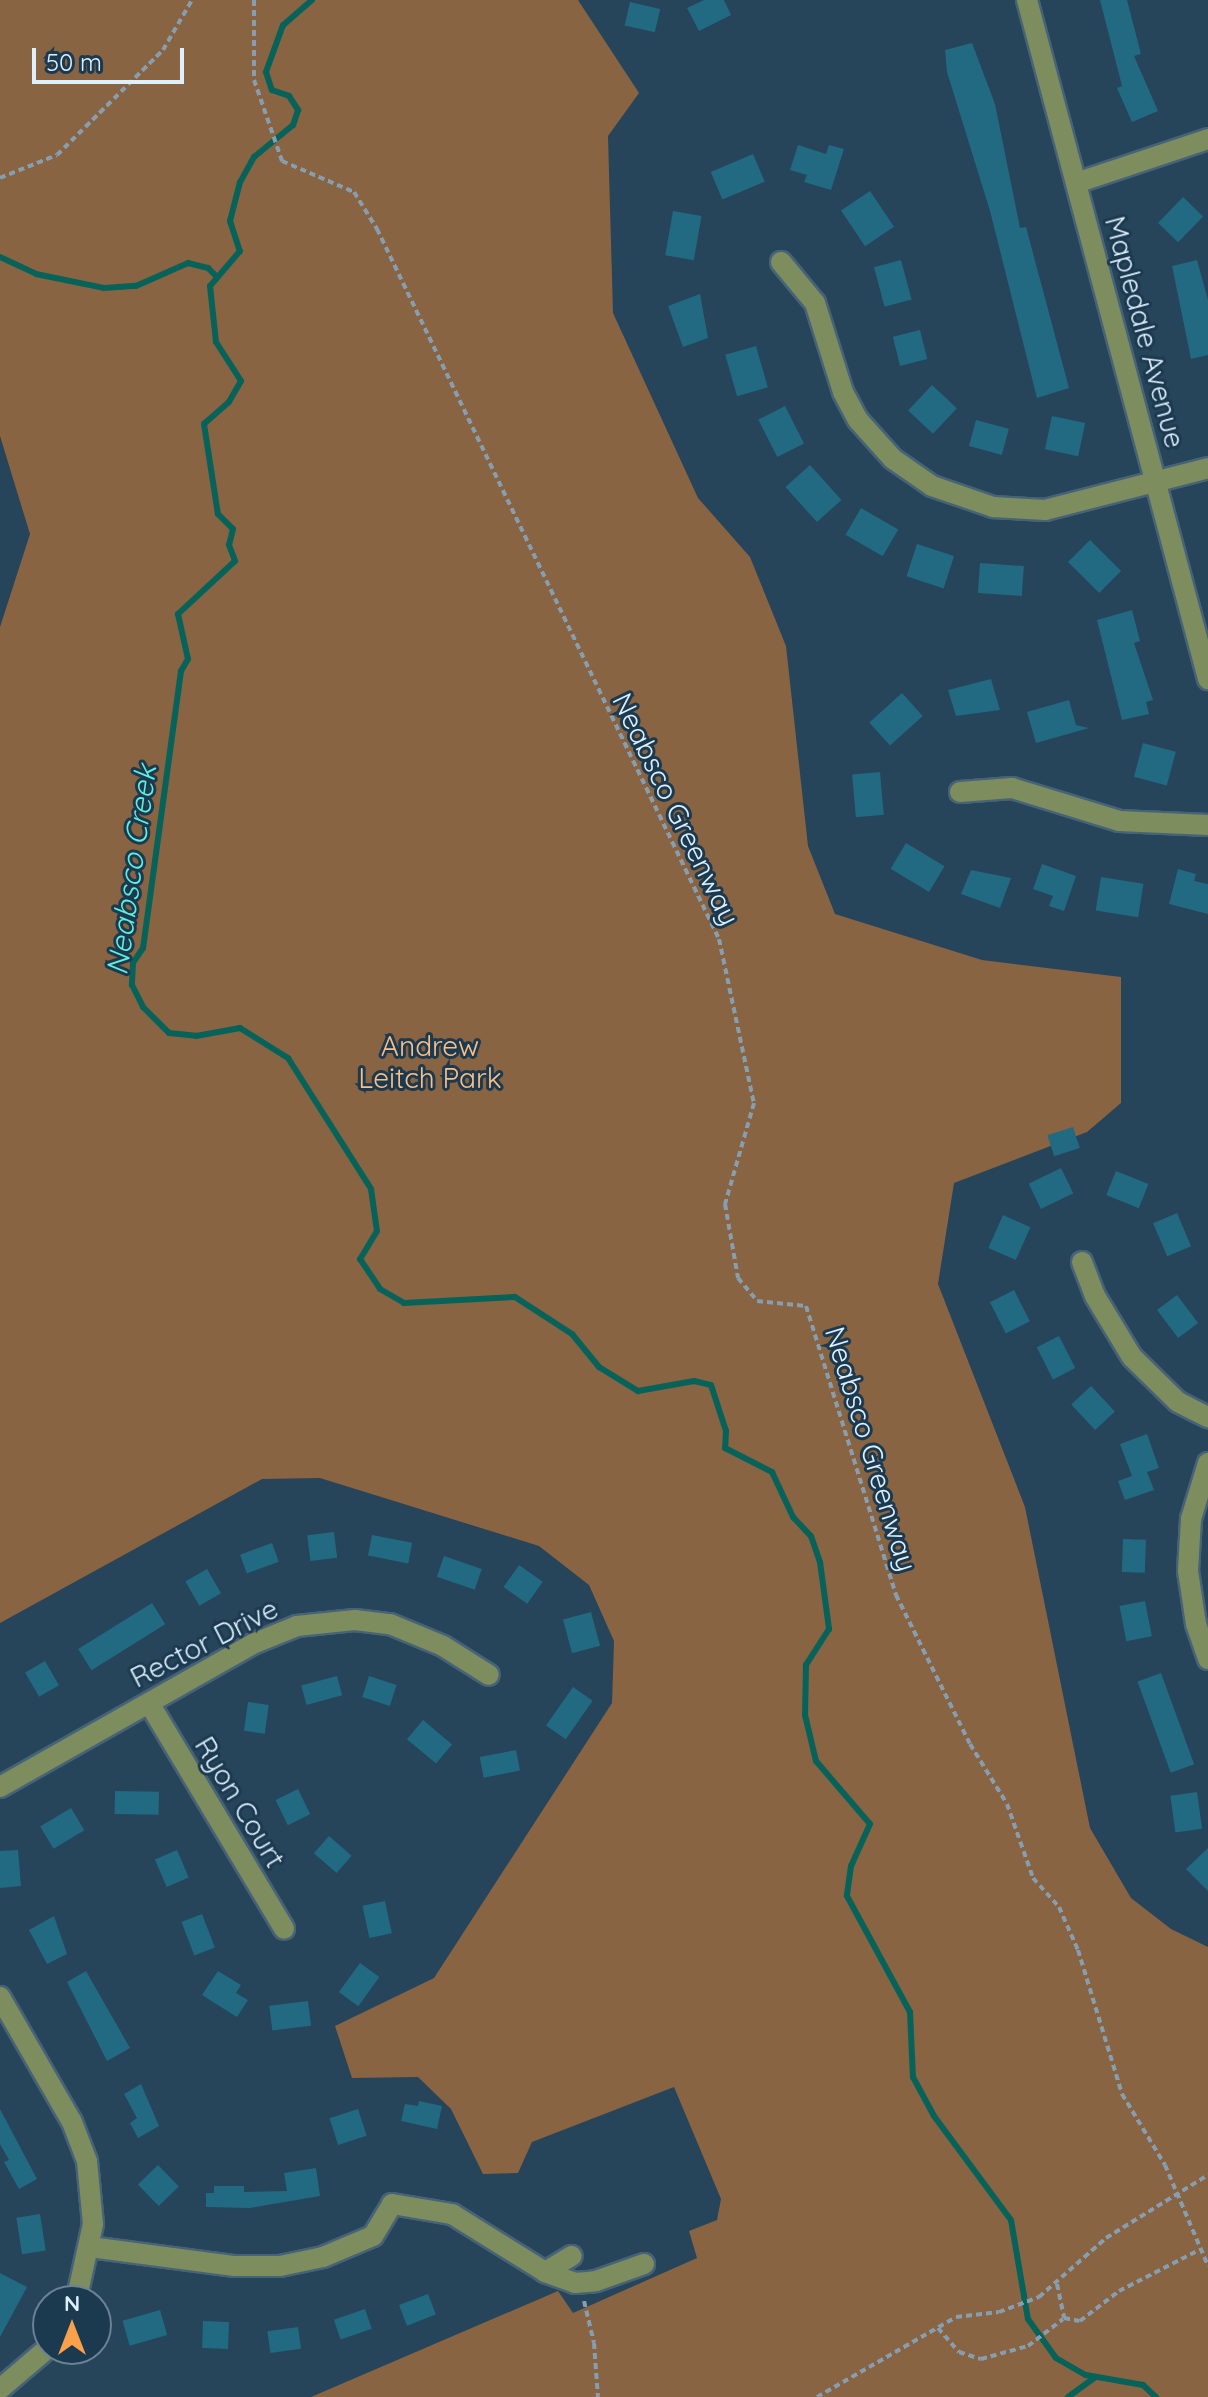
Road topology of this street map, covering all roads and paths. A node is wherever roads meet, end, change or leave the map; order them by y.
1 (192, 0) edge
2 (254, 0) edge
3 (1027, 0) edge
4 (1208, 139) edge
5 (0, 178) edge
6 (1076, 183) junction
7 (781, 262) dead end
8 (1208, 468) edge
9 (1156, 483) junction
10 (1208, 679) edge
11 (960, 792) dead end
12 (1208, 825) edge
13 (1082, 1262) dead end
14 (1208, 1417) edge
15 (1208, 1463) edge
16 (1208, 1659) edge
17 (489, 1675) dead end
18 (149, 1703) junction
19 (0, 1787) edge
20 (284, 1929) dead end
21 (0, 1997) edge
22 (1208, 2175) edge
23 (1176, 2192) junction
24 (90, 2247) junction
25 (1199, 2250) junction
26 (572, 2256) dead end
27 (644, 2264) dead end
28 (1208, 2266) edge
29 (545, 2272) junction
30 (575, 2283) junction
31 (1057, 2284) junction
32 (80, 2285) edge
33 (1064, 2318) junction
34 (938, 2328) junction
35 (32, 2362) edge
36 (0, 2389) edge
37 (598, 2397) edge
38 (817, 2397) edge

1 - 5 path
2 - 23 path, Neabsco Greenway
3 - 6 street, Mapledale Avenue
4 - 6 street
6 - 9 street, Mapledale Avenue
7 - 9 street
8 - 9 street
9 - 10 street, Mapledale Avenue
11 - 12 street
13 - 14 street
15 - 16 street
17 - 18 street, Rector Drive
18 - 19 street, Rector Drive
18 - 20 street, Ryon Court
21 - 24 street
22 - 23 path
23 - 25 path, Neabsco Greenway
23 - 31 path
24 - 29 street
24 - 32 street
25 - 28 path, Neabsco Greenway
25 - 33 path
26 - 29 street
27 - 30 street
29 - 30 street
30 - 37 path
31 - 33 path
31 - 34 path
33 - 34 path
34 - 38 path
35 - 36 street

